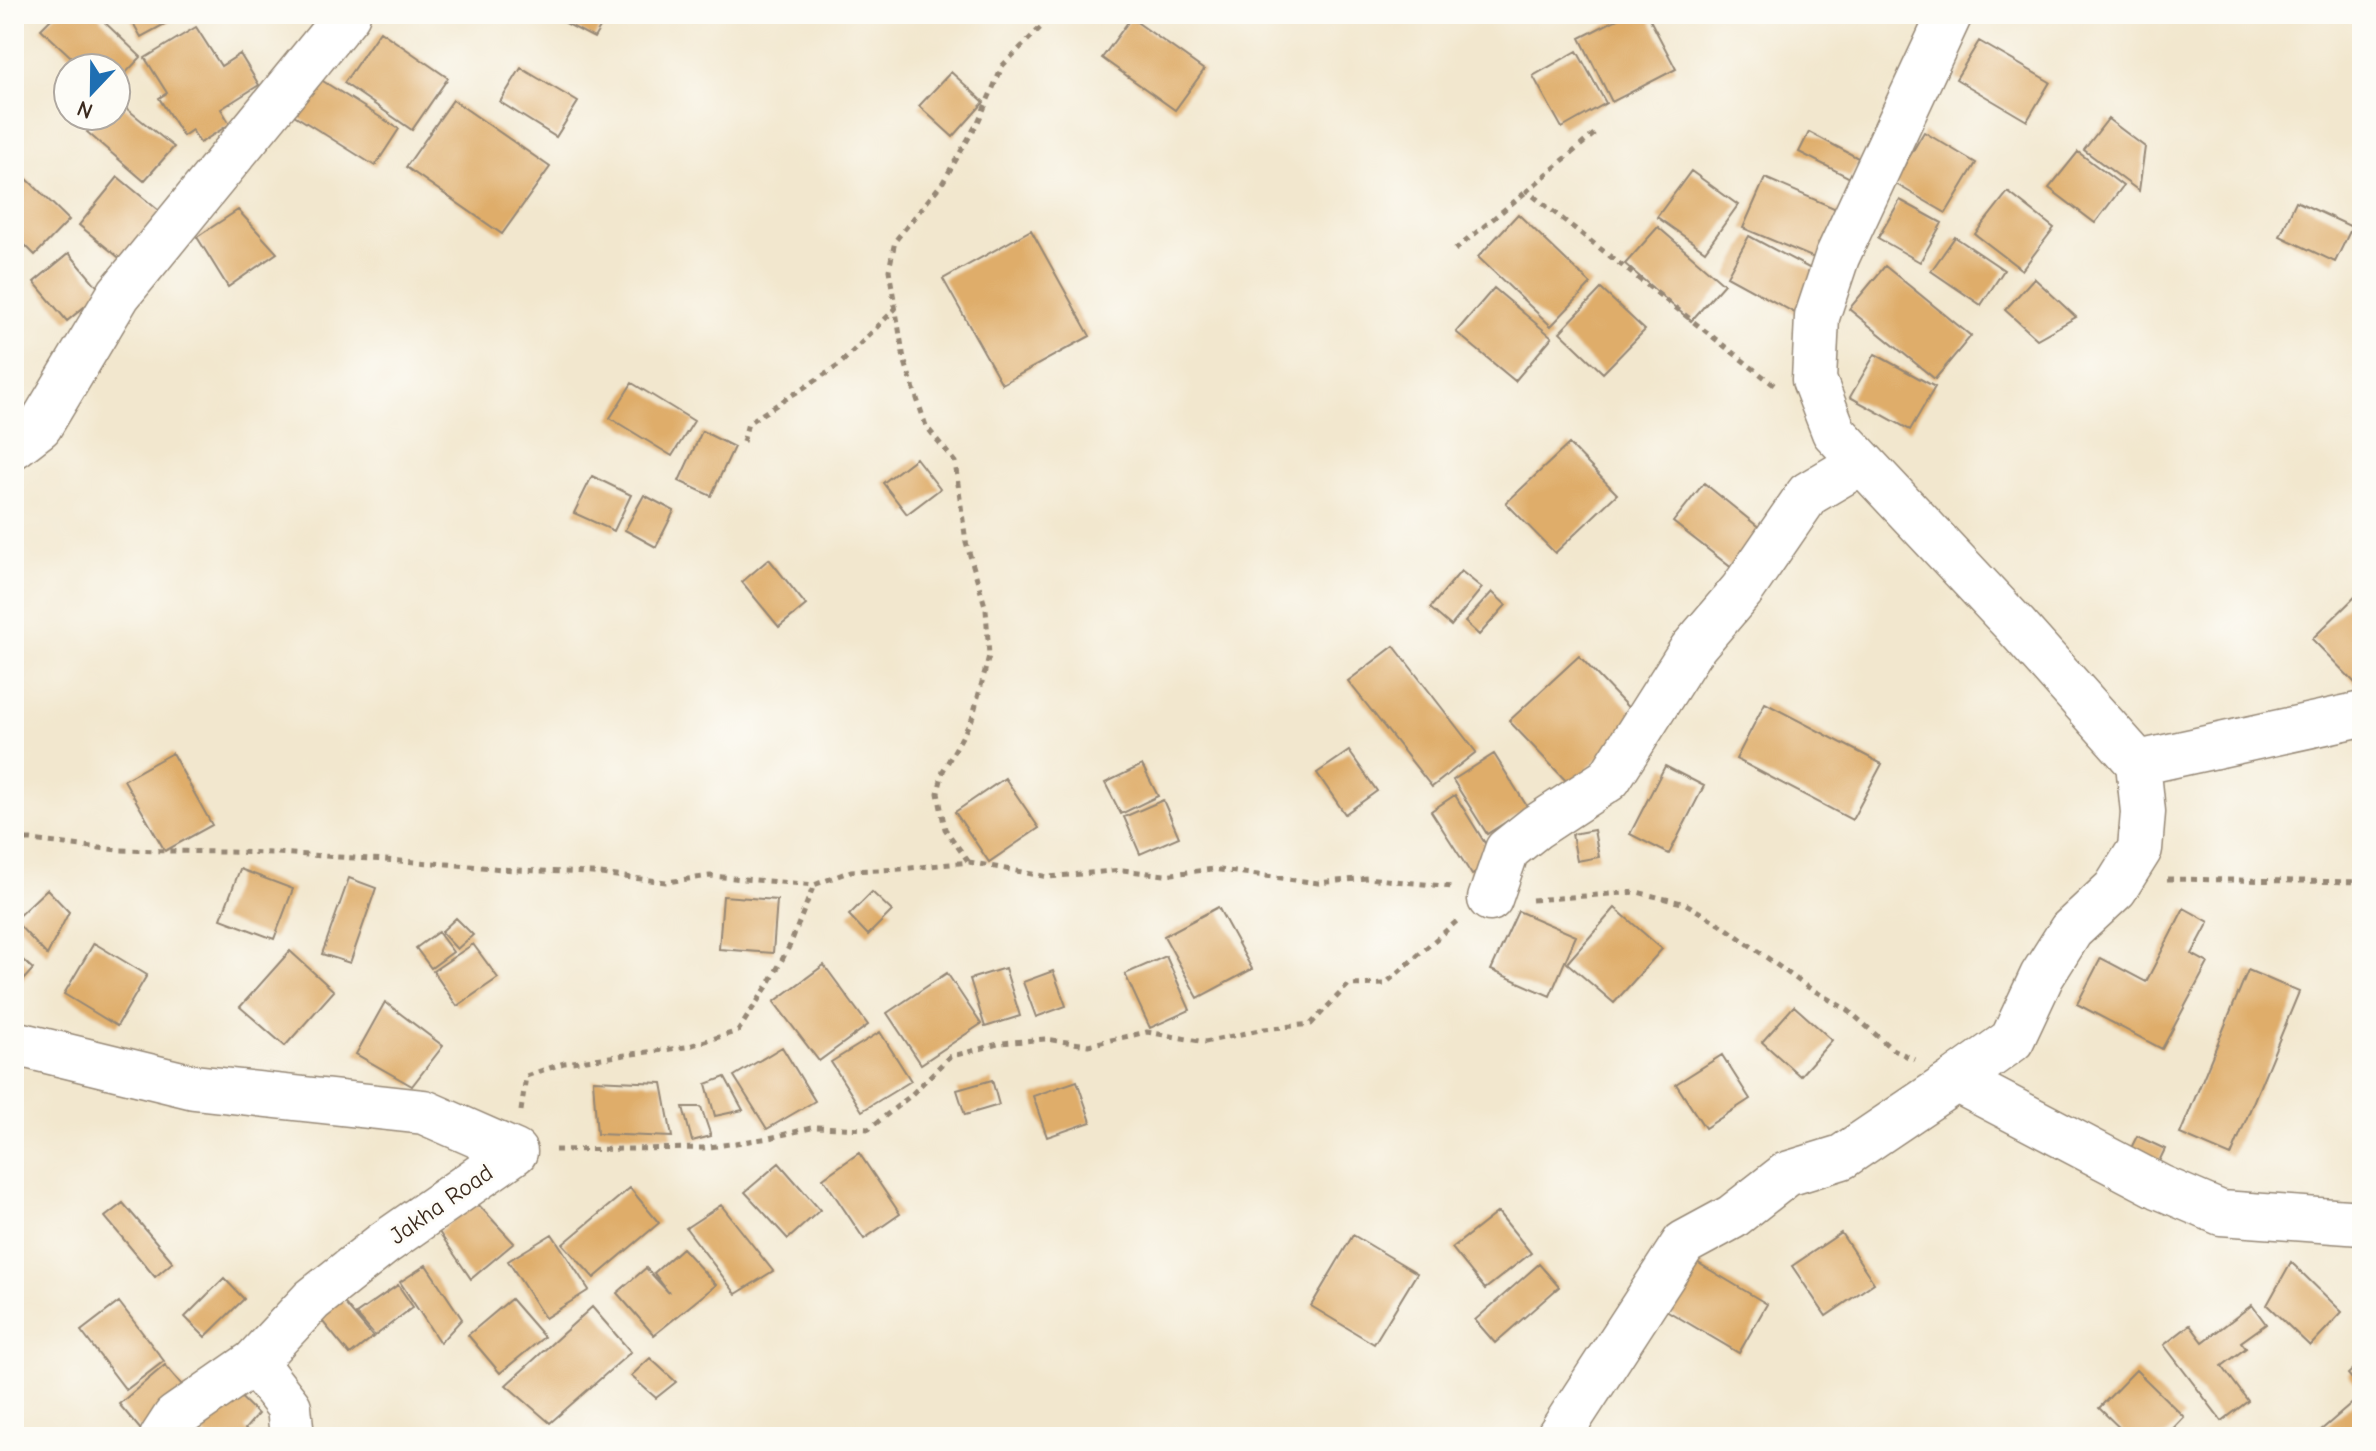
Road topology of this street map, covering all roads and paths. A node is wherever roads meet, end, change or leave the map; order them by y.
1 (348, 14) edge
2 (1054, 14) edge
3 (1950, 14) edge
4 (1594, 134) dead end
5 (1527, 191) junction
6 (1455, 250) dead end
7 (896, 307) junction
8 (1785, 394) dead end
9 (743, 442) dead end
10 (14, 446) edge
11 (1862, 462) junction
12 (2362, 714) edge
13 (2138, 763) junction
14 (14, 840) edge
15 (969, 862) junction
16 (2121, 878) junction
17 (2362, 882) edge
18 (814, 885) junction
19 (1490, 899) junction
20 (14, 1043) edge
21 (1956, 1080) junction
22 (515, 1152) junction
23 (2362, 1223) edge
24 (254, 1362) junction
25 (162, 1437) edge
26 (292, 1437) edge
27 (1558, 1437) edge

1 - 10 street
2 - 7 path
3 - 11 street
4 - 5 path
5 - 6 path
5 - 8 path
7 - 9 path
7 - 15 path
11 - 13 street
11 - 19 street
12 - 13 street
13 - 16 street
14 - 18 path
15 - 18 path
15 - 19 path
16 - 17 path
16 - 21 street
18 - 22 path
19 - 21 path
19 - 22 path
20 - 22 street, Jakha Road
21 - 23 street
21 - 27 street
22 - 24 street, Jakha Road
24 - 25 street, Jakha Road
24 - 26 street

